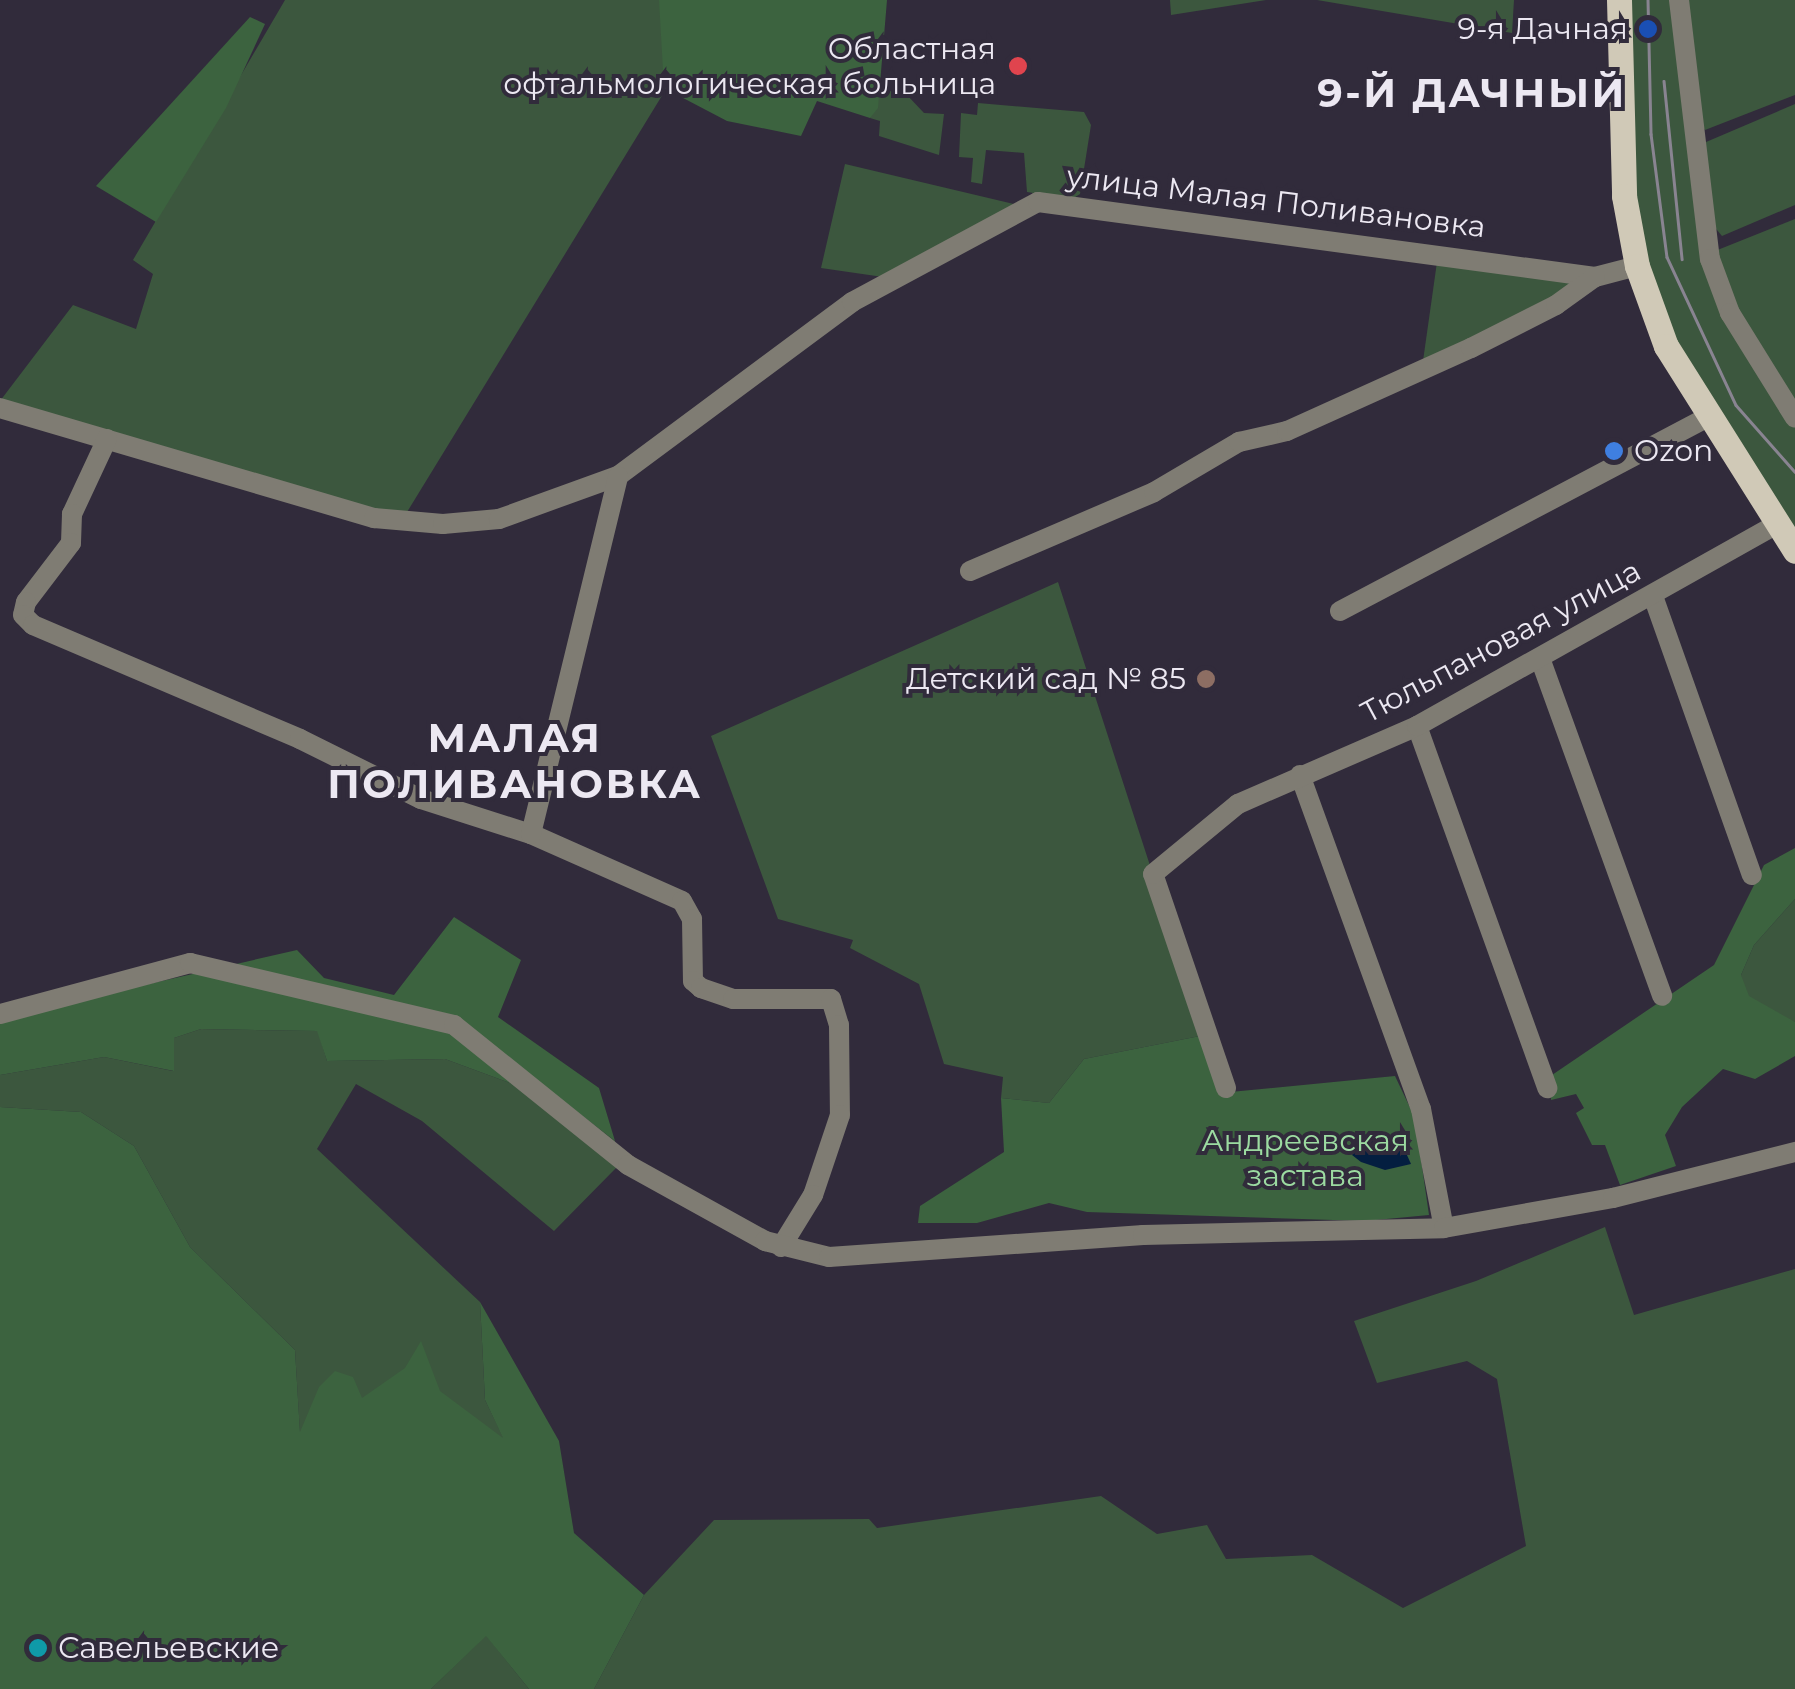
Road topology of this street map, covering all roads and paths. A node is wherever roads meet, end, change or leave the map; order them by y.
1 (1620, 0) edge
2 (1679, 0) edge
3 (1637, 266) junction
4 (1595, 277) junction
5 (0, 408) edge
6 (1706, 418) junction
7 (1795, 418) edge
8 (107, 439) junction
9 (618, 476) junction
10 (1776, 524) junction
11 (1795, 551) edge
12 (970, 571) dead end
13 (1653, 596) junction
14 (1340, 611) dead end
15 (1542, 661) junction
16 (1417, 726) junction
17 (1300, 775) junction
18 (531, 834) junction
19 (1752, 875) dead end
20 (1662, 996) dead end
21 (0, 1014) edge
22 (1226, 1088) dead end
23 (1547, 1088) dead end
24 (1795, 1152) edge
25 (1444, 1228) junction
26 (781, 1247) junction

1 - 3 main road
2 - 7 street
3 - 4 street, улица Малая Поливановка
3 - 6 main road
4 - 9 street, улица Малая Поливановка
4 - 12 street
5 - 8 street, улица Малая Поливановка
6 - 10 main road
6 - 14 street
8 - 9 street, улица Малая Поливановка
8 - 18 street
9 - 18 street
10 - 11 main road
10 - 13 street, Тюльпановая улица
13 - 15 street, Тюльпановая улица
13 - 19 street
15 - 16 street, Тюльпановая улица
15 - 20 street
16 - 17 street, Тюльпановая улица
16 - 23 street
17 - 22 street, Тюльпановая улица
17 - 25 street
18 - 26 street
21 - 26 street
24 - 25 street
25 - 26 street

